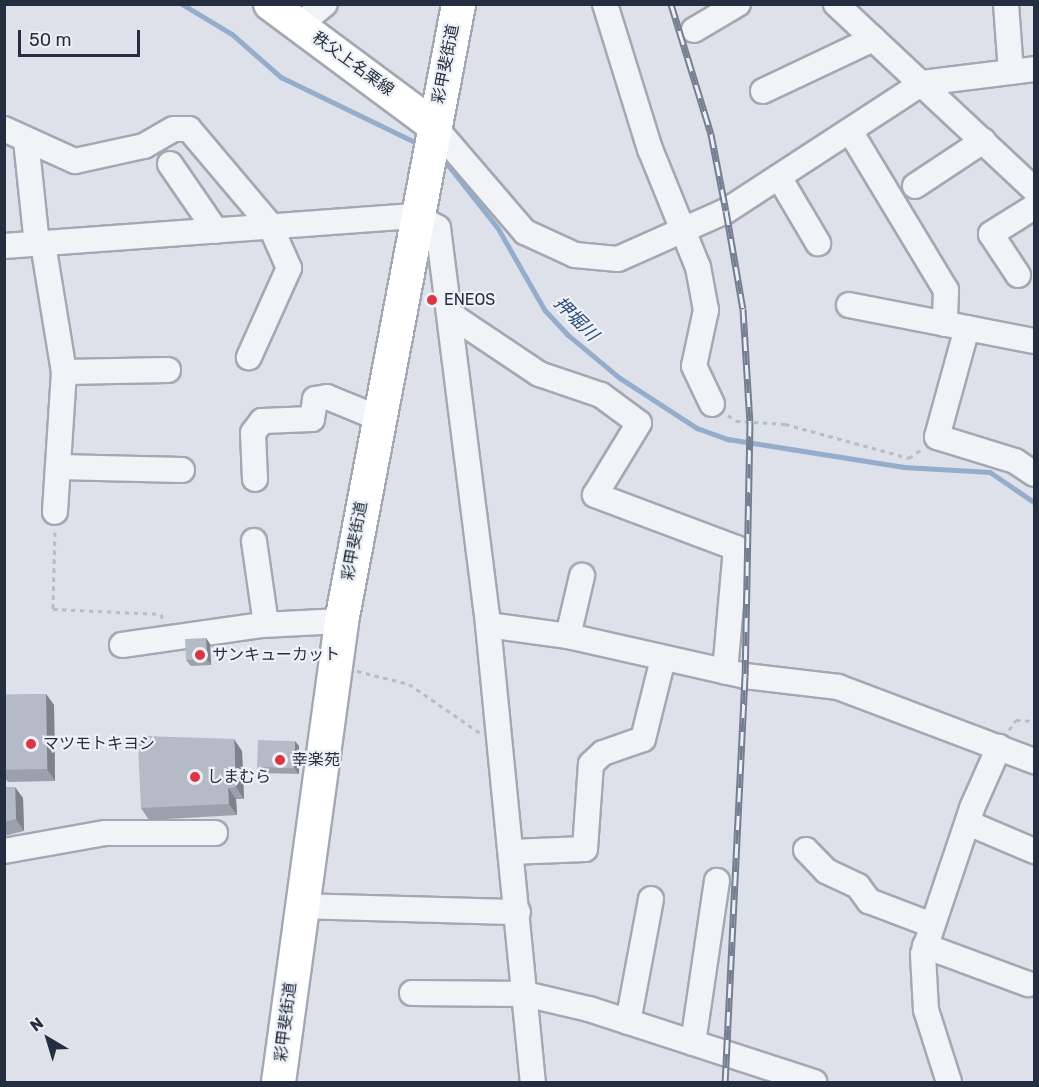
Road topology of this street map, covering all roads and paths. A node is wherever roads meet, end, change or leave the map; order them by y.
1 (270, 4) edge
2 (326, 4) edge
3 (458, 4) edge
4 (605, 4) edge
5 (738, 4) edge
6 (836, 4) edge
7 (1006, 4) edge
8 (299, 25) junction
9 (694, 30) dead end
10 (873, 39) junction
11 (1023, 71) edge
12 (921, 83) junction
13 (762, 91) dead end
14 (850, 131) junction
15 (15, 134) edge
16 (432, 135) junction
17 (984, 141) junction
18 (170, 164) dead end
19 (779, 177) junction
20 (915, 186) dead end
21 (1035, 189) edge
22 (420, 204) junction
23 (1035, 207) edge
24 (270, 225) junction
25 (681, 229) junction
26 (216, 231) junction
27 (818, 243) dead end
28 (40, 244) junction
29 (4, 246) edge
30 (1018, 275) dead end
31 (849, 305) dead end
32 (454, 317) junction
33 (956, 326) junction
34 (1035, 341) edge
35 (249, 357) dead end
36 (168, 370) dead end
37 (64, 372) junction
38 (712, 404) joint
39 (376, 417) junction
40 (938, 437) junction
41 (58, 468) junction
42 (182, 470) dead end
43 (1035, 474) edge
44 (255, 479) dead end
45 (55, 512) joint
46 (254, 541) dead end
47 (582, 576) dead end
48 (341, 621) junction
49 (266, 624) junction
50 (488, 625) junction
51 (568, 636) junction
52 (170, 638) junction
53 (122, 645) dead end
54 (663, 659) junction
55 (334, 667) junction
56 (725, 672) junction
57 (1035, 721) edge
58 (500, 740) junction
59 (999, 747) junction
60 (1035, 761) edge
61 (968, 824) junction
62 (215, 832) dead end
63 (806, 850) dead end
64 (4, 851) edge
65 (1035, 851) edge
66 (511, 852) junction
67 (717, 881) dead end
68 (651, 899) dead end
69 (300, 906) junction
70 (518, 912) junction
71 (929, 935) junction
72 (1028, 984) dead end
73 (412, 993) dead end
74 (525, 994) junction
75 (628, 1022) junction
76 (693, 1043) junction
77 (278, 1083) edge
78 (533, 1083) edge
79 (814, 1083) edge
80 (949, 1083) edge

1 - 8 main road, 秩父上名栗線
2 - 8 street
3 - 16 highway, 彩甲斐街道
4 - 25 street
5 - 9 street
6 - 10 street
7 - 11 street
8 - 16 main road, 秩父上名栗線
10 - 12 street
10 - 13 street
11 - 12 street
12 - 14 street
12 - 17 street
14 - 19 street
14 - 33 street
15 - 24 street
15 - 28 street
16 - 22 highway, 彩甲斐街道
16 - 25 street
17 - 20 street
17 - 21 street
18 - 26 street
19 - 25 street
19 - 27 street
22 - 24 street
22 - 32 street
22 - 39 highway, 彩甲斐街道
23 - 30 street
24 - 26 street
24 - 35 street
25 - 38 street
26 - 28 street
28 - 29 street
28 - 37 street
31 - 33 street
32 - 50 street
32 - 56 street
33 - 34 street
33 - 40 street
36 - 37 street
37 - 41 street
38 - 40 path
39 - 44 street
39 - 48 highway, 彩甲斐街道
40 - 43 street
41 - 42 street
41 - 45 street
45 - 52 path
46 - 49 street
47 - 51 street
48 - 49 street
48 - 55 highway, 彩甲斐街道
49 - 52 street
50 - 51 street
50 - 58 street
51 - 54 street
52 - 53 street
54 - 56 street
54 - 66 street
55 - 58 path
55 - 69 highway, 彩甲斐街道
56 - 59 street
57 - 59 path
58 - 66 street
59 - 60 street
59 - 61 street
61 - 65 street
61 - 71 street
62 - 64 street
63 - 71 street
66 - 70 street
67 - 76 street
68 - 75 street
69 - 70 street
69 - 77 highway, 彩甲斐街道
70 - 74 street
71 - 72 street
71 - 80 street
73 - 74 street
74 - 75 street
74 - 78 street
75 - 76 street
76 - 79 street

